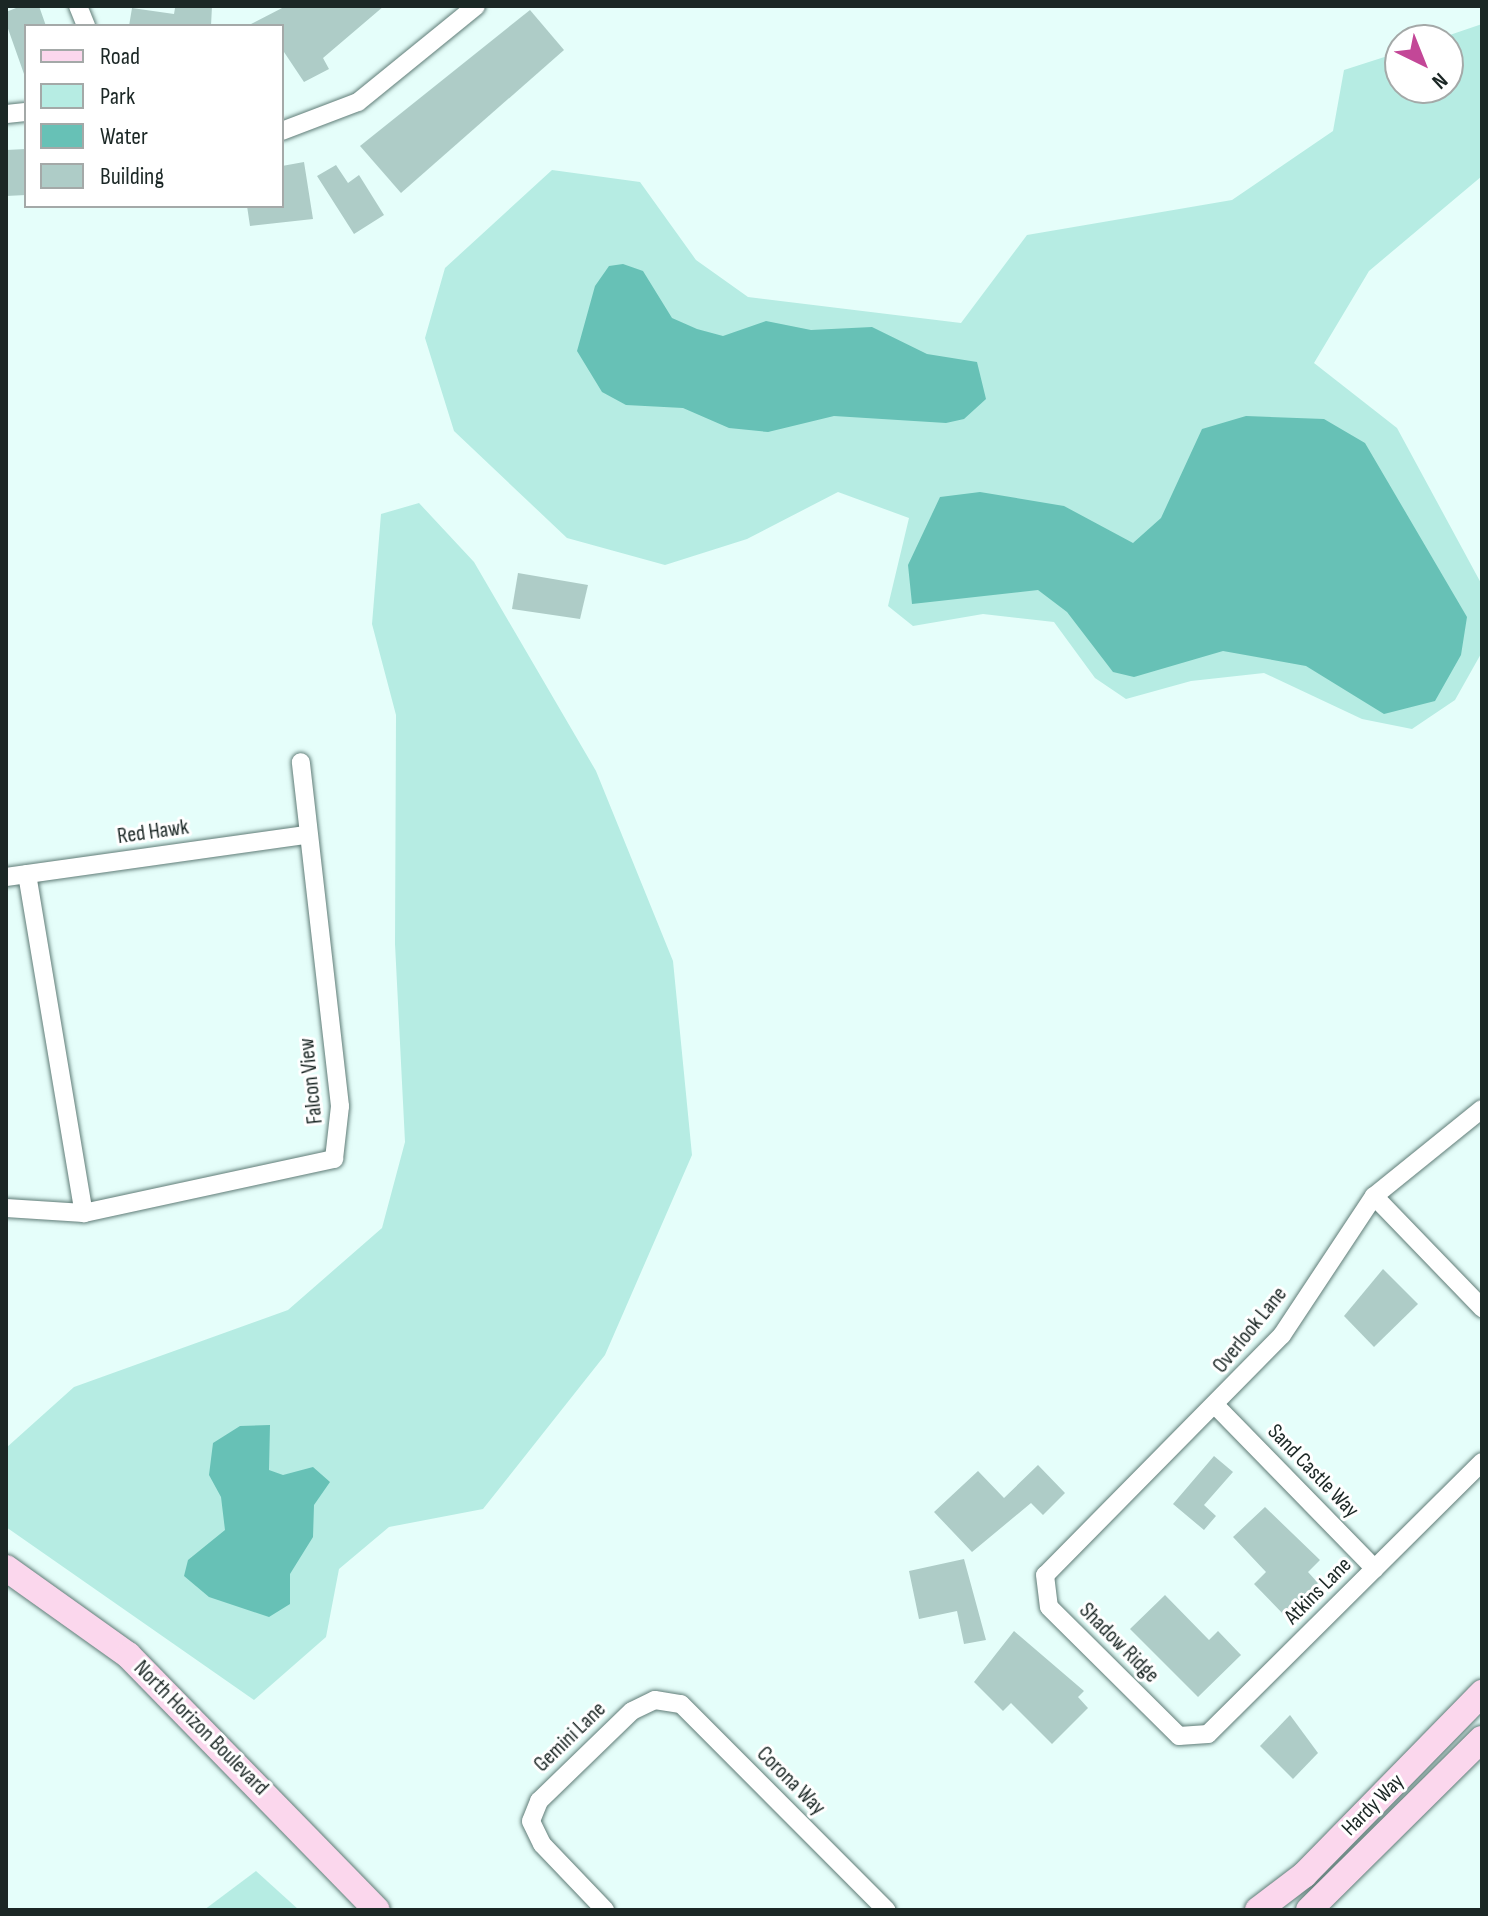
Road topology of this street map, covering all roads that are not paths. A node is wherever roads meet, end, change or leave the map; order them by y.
1 (476, 6) edge
2 (284, 130) edge
3 (301, 762) dead end
4 (306, 835) junction
5 (27, 874) junction
6 (6, 877) edge
7 (1482, 1109) edge
8 (1374, 1196) junction
9 (6, 1208) edge
10 (84, 1213) junction
11 (1482, 1308) edge
12 (1217, 1407) junction
13 (1482, 1462) edge
14 (6, 1568) edge
15 (1375, 1569) junction
16 (1045, 1575) joint
17 (1482, 1693) edge
18 (655, 1700) joint
19 (1179, 1736) joint
20 (1482, 1739) edge
21 (377, 1910) edge
22 (605, 1910) edge
23 (886, 1910) edge
24 (1258, 1910) edge
25 (1309, 1910) edge

1 - 2 street
3 - 4 street, Falcon View
4 - 5 street, Red Hawk
4 - 10 street, Falcon View
5 - 6 street, Red Hawk
5 - 10 street
7 - 8 street, Overlook Lane
8 - 11 street
8 - 12 street, Overlook Lane
9 - 10 street, Falcon View
12 - 15 street, Sand Castle Way
12 - 16 street, Overlook Lane
13 - 15 street, Atkins Lane
14 - 21 main road, North Horizon Boulevard
15 - 19 street, Atkins Lane
16 - 19 street, Shadow Ridge
17 - 24 main road, Hardy Way
18 - 22 street, Gemini Lane
18 - 23 street, Corona Way
20 - 25 main road, Hardy Way

